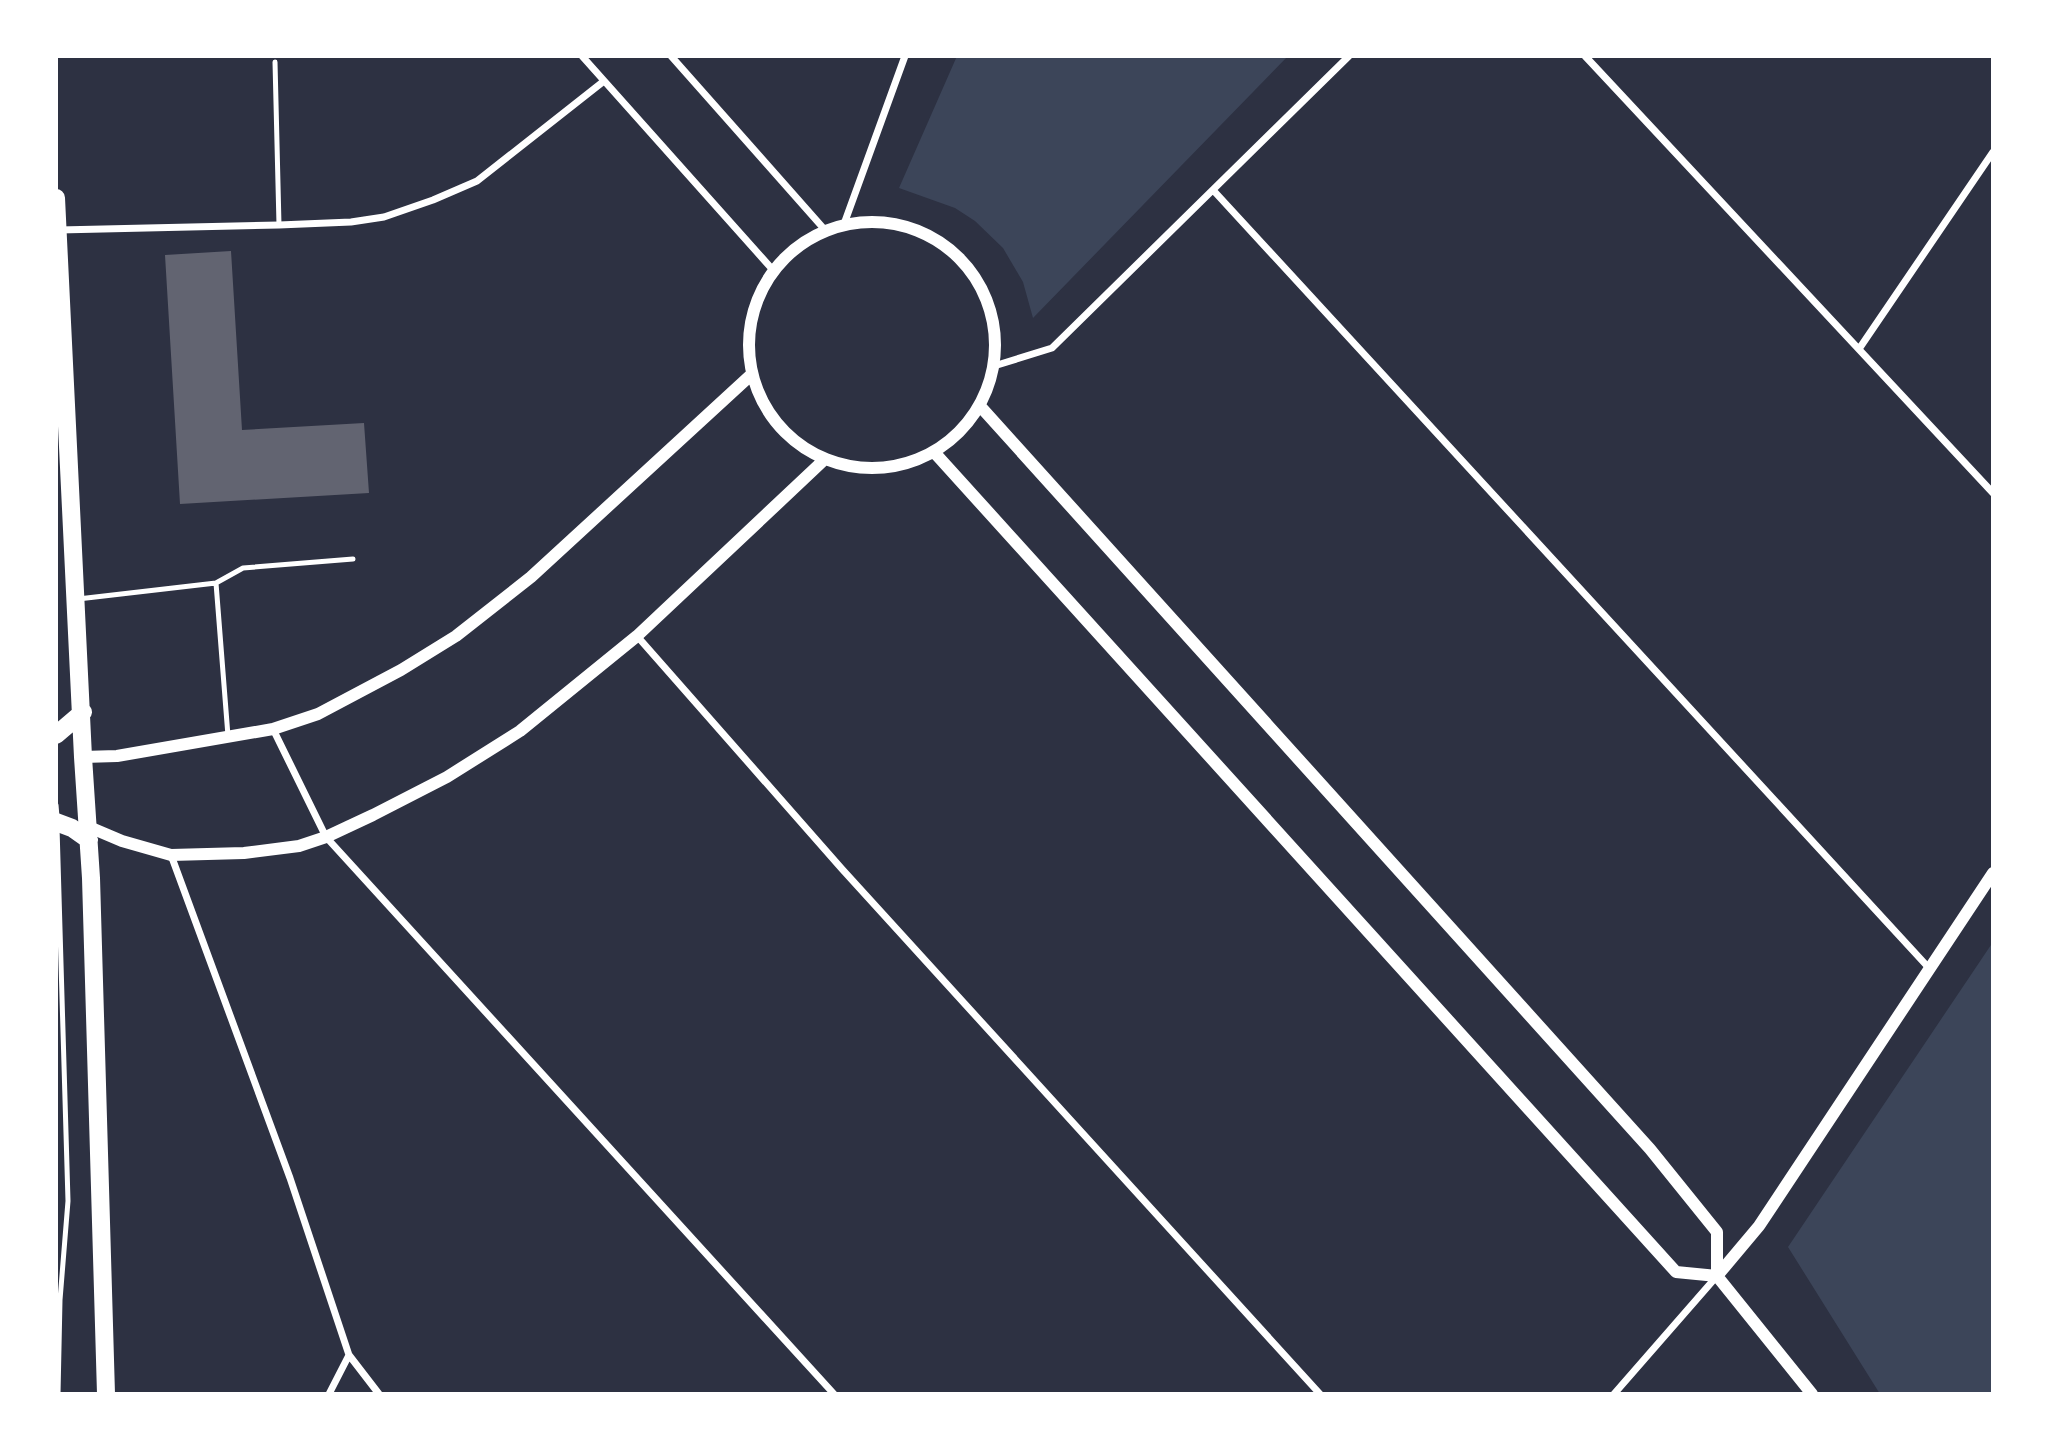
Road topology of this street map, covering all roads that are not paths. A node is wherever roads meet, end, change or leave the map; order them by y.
1 (582, 56) edge
2 (671, 56) edge
3 (905, 56) edge
4 (1349, 56) edge
5 (1585, 56) edge
6 (275, 62) dead end
7 (604, 81) junction
8 (1993, 152) edge
9 (1213, 190) junction
10 (56, 198) edge
11 (844, 224) junction
12 (279, 225) junction
13 (58, 230) edge
14 (825, 230) junction
15 (773, 270) junction
16 (1859, 349) junction
17 (994, 366) junction
18 (752, 373) junction
19 (980, 406) junction
20 (933, 452) junction
21 (825, 459) junction
22 (1993, 493) edge
23 (353, 559) dead end
24 (216, 583) junction
25 (75, 600) junction
26 (637, 636) junction
27 (83, 712) junction
28 (273, 729) junction
29 (56, 735) edge
30 (228, 736) junction
31 (83, 757) junction
32 (56, 816) edge
33 (89, 833) junction
34 (326, 837) junction
35 (171, 855) junction
36 (1993, 873) edge
37 (1928, 967) junction
38 (1717, 1276) junction
39 (349, 1355) junction
40 (58, 1394) edge
41 (106, 1394) edge
42 (329, 1394) edge
43 (379, 1394) edge
44 (834, 1394) edge
45 (1320, 1394) edge
46 (1614, 1394) edge
47 (1812, 1394) edge

1 - 7 street
2 - 14 street
3 - 11 street
4 - 9 street
5 - 16 street
6 - 12 lane
7 - 12 street
7 - 15 street
8 - 16 street
9 - 17 street
9 - 37 street
10 - 13 main road
11 - 14 street
11 - 17 street
12 - 13 street
13 - 25 main road
14 - 15 street
15 - 18 street
16 - 22 street
17 - 19 street
18 - 21 street
18 - 28 street
19 - 20 street
19 - 38 street
20 - 21 street
20 - 38 street
21 - 26 street
23 - 24 lane
24 - 25 lane
24 - 30 lane
25 - 27 main road
26 - 34 street
26 - 45 street
27 - 29 main road
27 - 31 main road
28 - 30 street
28 - 34 street
30 - 31 street
31 - 33 main road
32 - 33 main road
32 - 40 lane
33 - 35 street
33 - 41 main road
34 - 35 street
34 - 44 street
35 - 39 street
36 - 37 street
37 - 38 street
38 - 46 street
38 - 47 street
39 - 42 street
39 - 43 street

